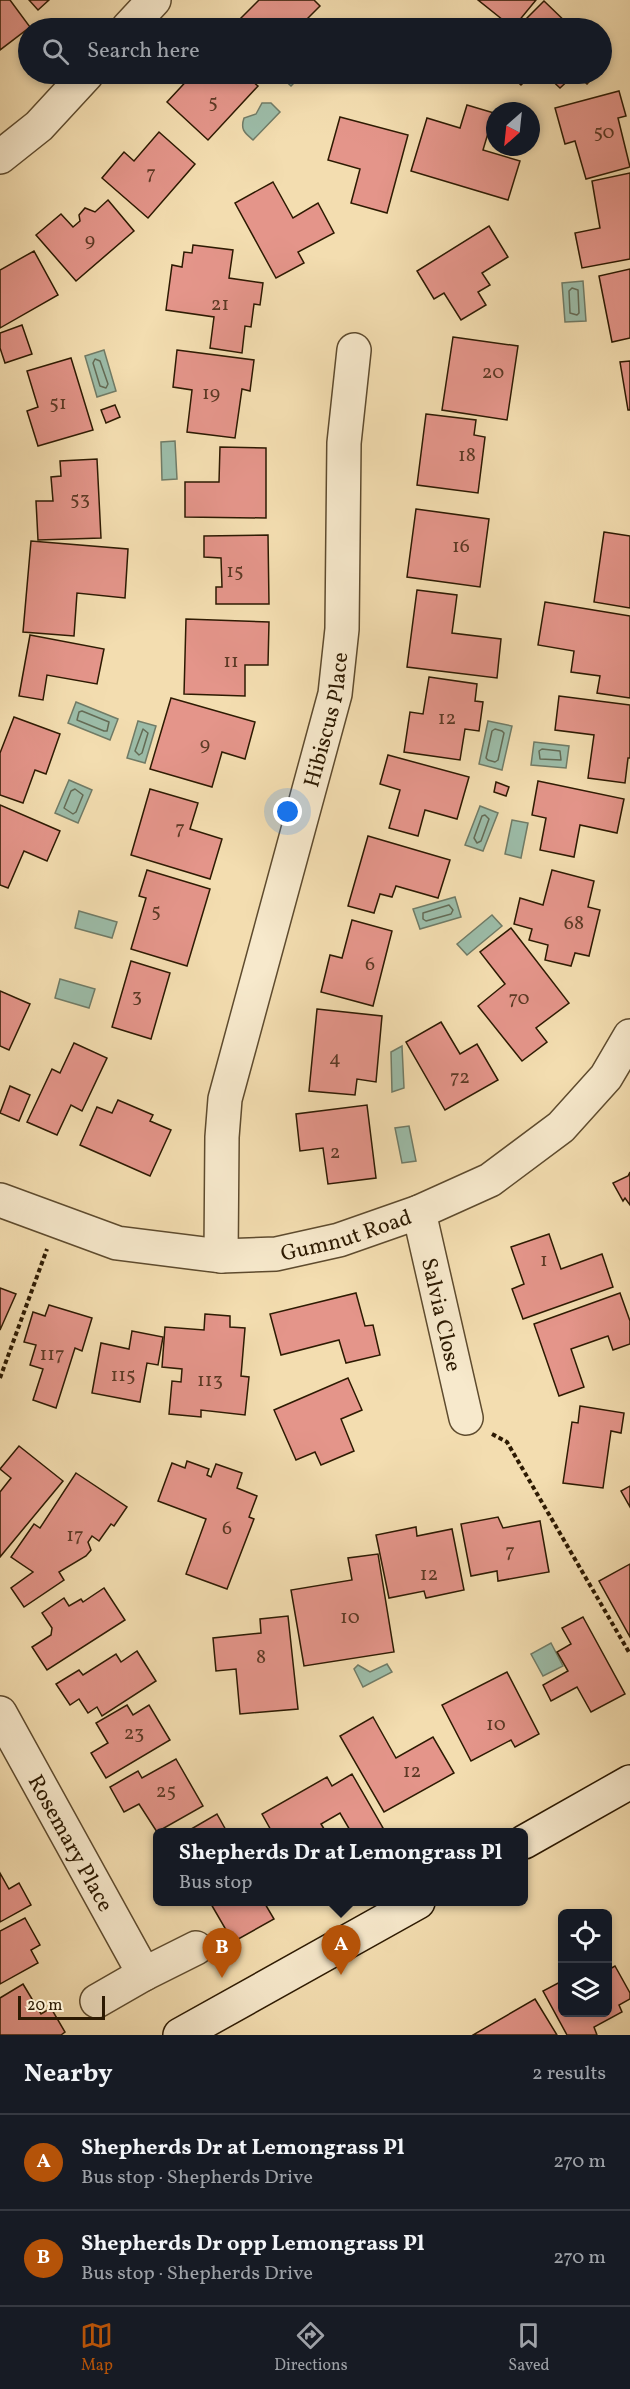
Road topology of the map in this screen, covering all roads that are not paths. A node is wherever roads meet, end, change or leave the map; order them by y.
1 (154, 0) edge
2 (137, 18) edge
3 (78, 84) edge
4 (0, 157) edge
5 (354, 351) dead end
6 (630, 1036) edge
7 (0, 1200) edge
8 (419, 1212) junction
9 (220, 1256) junction
10 (466, 1418) road end
11 (0, 1713) edge
12 (630, 1782) edge
13 (528, 1840) edge
14 (411, 1906) edge
15 (196, 1948) dead end
16 (144, 1974) junction
17 (97, 2001) dead end
18 (200, 2030) edge

1 - 2 street
3 - 4 street
5 - 9 street, Hibiscus Place
6 - 8 street, Gumnut Road
7 - 9 street, Gumnut Road
8 - 9 street, Gumnut Road
8 - 10 street, Salvia Close
11 - 16 street, Rosemary Place
12 - 13 street
14 - 18 street
15 - 16 street
16 - 17 street

